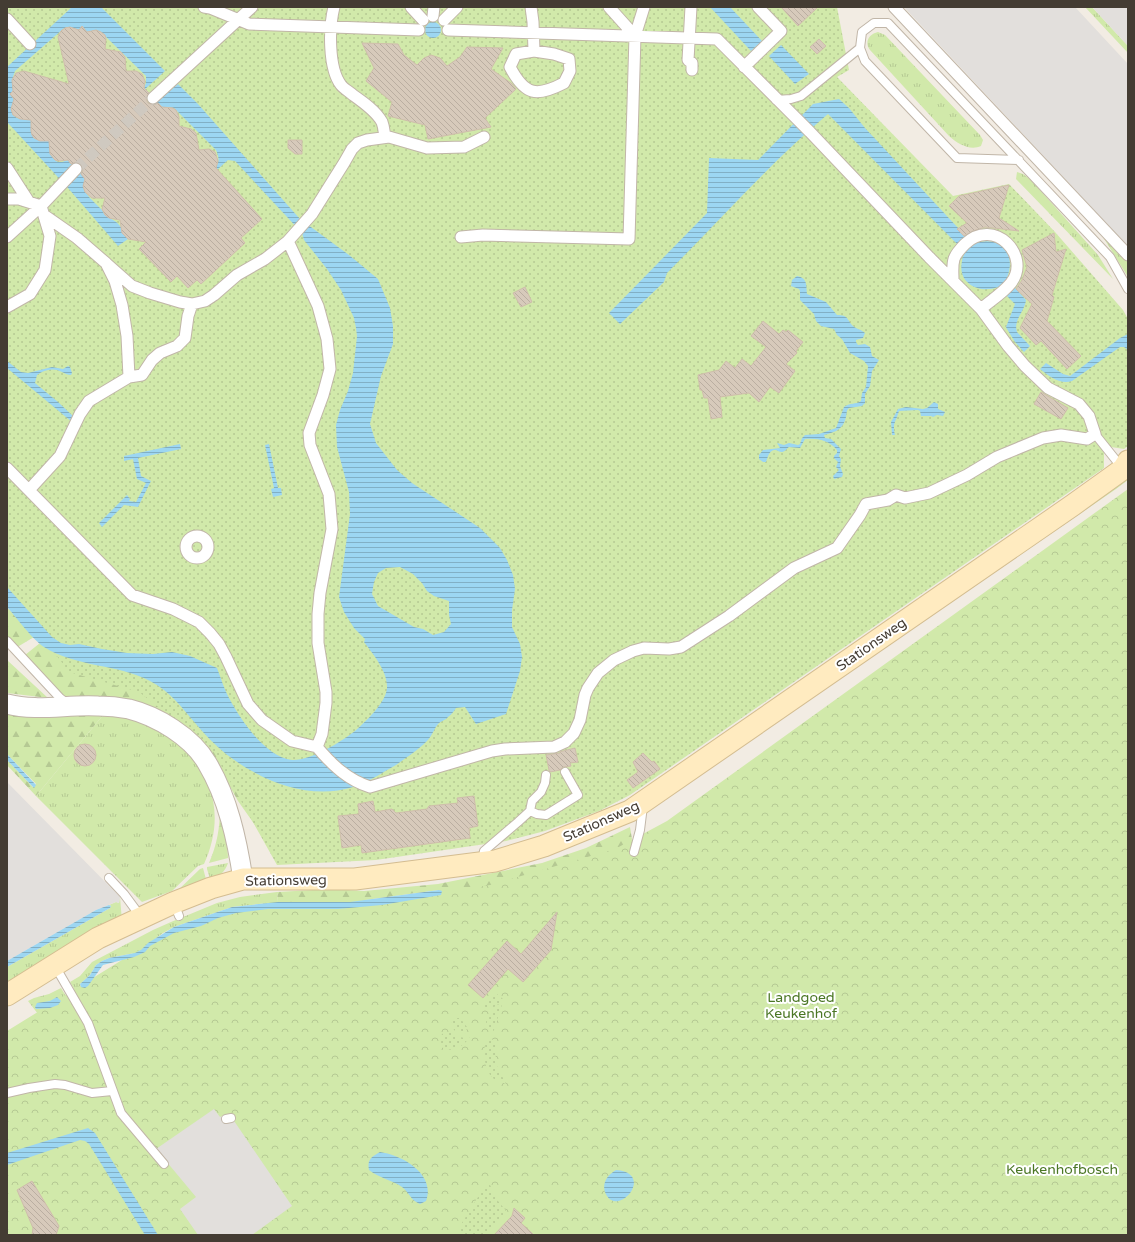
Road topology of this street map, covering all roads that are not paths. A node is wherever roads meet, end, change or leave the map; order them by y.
1 (204, 7) edge
2 (252, 7) edge
3 (334, 7) edge
4 (411, 7) edge
5 (457, 7) edge
6 (531, 7) edge
7 (609, 7) edge
8 (644, 7) edge
9 (691, 7) edge
10 (758, 7) edge
11 (894, 7) edge
12 (427, 18) edge
13 (7, 20) edge
14 (238, 20) junction
15 (331, 26) junction
16 (533, 32) junction
17 (635, 36) junction
18 (689, 39) junction
19 (30, 44) dead end
20 (860, 48) junction
21 (534, 51) junction
22 (744, 66) junction
23 (692, 70) dead end
24 (153, 98) tunnel mouth
25 (776, 100) junction
26 (385, 137) junction
27 (484, 137) dead end
28 (1019, 160) junction
29 (7, 168) edge
30 (76, 170) tunnel mouth
31 (7, 199) edge
32 (28, 202) junction
33 (42, 210) junction
34 (7, 237) edge
35 (461, 237) dead end
36 (289, 239) junction
37 (1128, 255) edge
38 (106, 264) junction
39 (953, 280) junction
40 (1128, 289) edge
41 (192, 304) junction
42 (7, 306) edge
43 (980, 309) junction
44 (129, 377) junction
45 (1094, 434) junction
46 (1126, 466) edge
47 (7, 468) edge
48 (29, 490) junction
49 (7, 641) edge
50 (7, 704) edge
51 (70, 706) junction
52 (318, 748) junction
53 (565, 772) dead end
54 (546, 775) dead end
55 (644, 802) junction
56 (530, 811) junction
57 (634, 852) dead end
58 (482, 862) junction
59 (109, 878) dead end
60 (243, 879) junction
61 (141, 918) junction
62 (54, 965) junction
63 (7, 995) edge
64 (112, 1091) junction
65 (7, 1093) edge
66 (164, 1164) dead end

1 - 14 street
2 - 14 street
3 - 15 street
4 - 12 street
5 - 16 street
6 - 16 street
7 - 17 street
8 - 17 street
9 - 18 street
10 - 22 street
11 - 37 street
12 - 15 street
13 - 19 street
14 - 15 street
14 - 24 street
15 - 26 street
16 - 17 street
16 - 21 street
17 - 18 street
17 - 35 street
18 - 22 street
18 - 23 street
20 - 25 lane
20 - 28 lane
20 - 28 lane
21 - 21 street
22 - 25 street
25 - 39 street
26 - 27 street
26 - 36 street
28 - 40 lane
29 - 32 street
30 - 33 street
31 - 32 street
32 - 33 street
33 - 34 street
33 - 38 street
33 - 42 street
36 - 41 street
36 - 52 street
38 - 41 street
38 - 44 street
39 - 43 street
39 - 43 street
41 - 44 street
43 - 45 street
44 - 48 street
45 - 46 lane
45 - 52 street
46 - 55 main road, Stationsweg
47 - 48 street
48 - 52 street
49 - 51 lane
50 - 51 street
51 - 60 street
53 - 56 lane
54 - 56 lane
55 - 57 lane
55 - 58 main road, Stationsweg
56 - 58 lane
58 - 60 main road, Stationsweg
59 - 61 lane
60 - 61 main road, Stationsweg
61 - 62 main road, Stationsweg
62 - 63 main road, Stationsweg
62 - 64 lane
64 - 65 lane
64 - 66 lane

